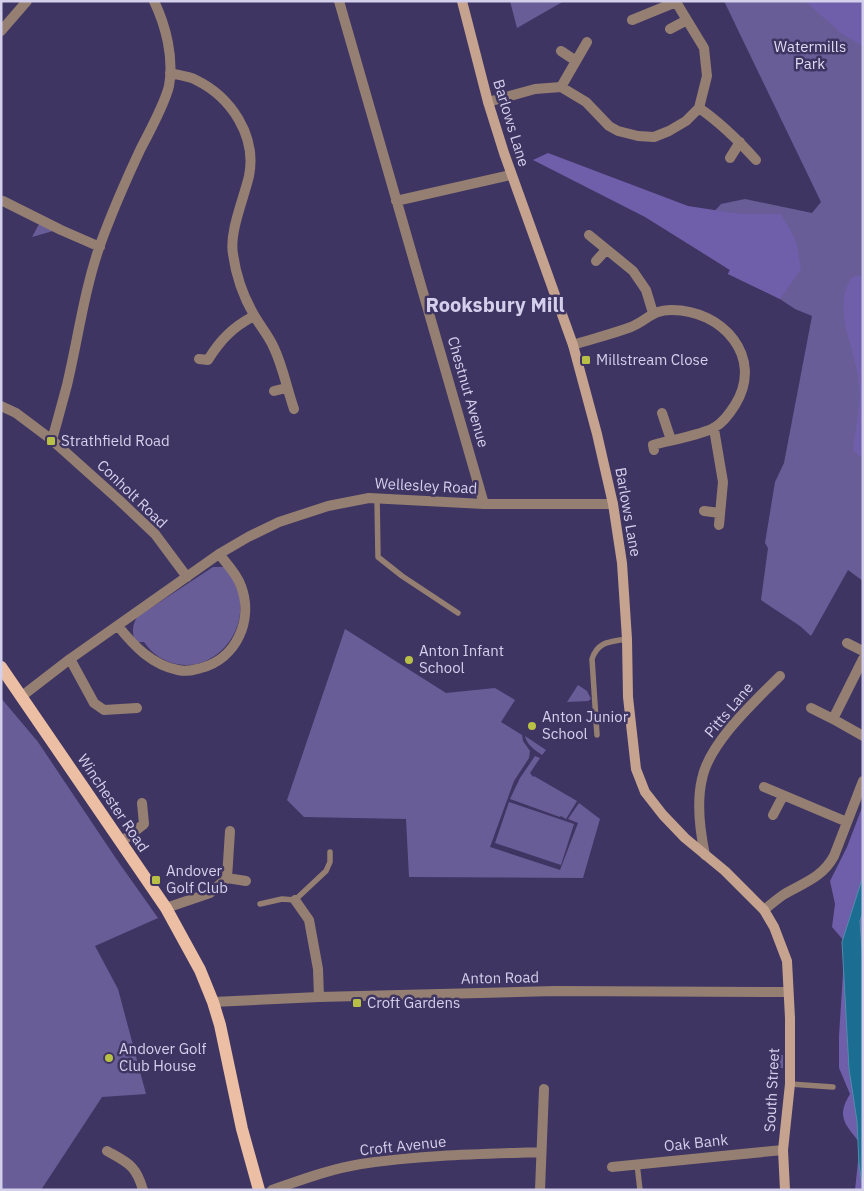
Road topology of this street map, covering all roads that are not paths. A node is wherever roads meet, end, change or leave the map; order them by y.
1 (27, 1) edge
2 (154, 1) edge
3 (339, 1) edge
4 (462, 1) edge
5 (632, 20) dead end
6 (687, 20) junction
7 (670, 29) dead end
8 (1, 31) edge
9 (587, 42) dead end
10 (562, 51) dead end
11 (576, 62) junction
12 (170, 73) junction
13 (561, 87) junction
14 (488, 102) junction
15 (699, 108) junction
16 (740, 142) junction
17 (730, 158) dead end
18 (756, 160) dead end
19 (511, 175) junction
20 (3, 201) dead end
21 (396, 201) junction
22 (589, 235) dead end
23 (100, 247) junction
24 (606, 250) junction
25 (596, 261) dead end
26 (652, 313) junction
27 (254, 316) junction
28 (573, 345) junction
29 (199, 359) dead end
30 (286, 388) junction
31 (274, 391) dead end
32 (1, 406) edge
33 (294, 409) dead end
34 (662, 413) dead end
35 (714, 428) junction
36 (52, 440) junction
37 (671, 440) junction
38 (654, 450) dead end
39 (377, 498) junction
40 (484, 504) junction
41 (614, 504) junction
42 (704, 511) dead end
43 (720, 512) junction
44 (719, 525) dead end
45 (219, 554) junction
46 (187, 577) junction
47 (458, 613) dead end
48 (118, 626) junction
49 (627, 640) junction
50 (847, 643) dead end
51 (863, 651) edge
52 (70, 659) junction
53 (863, 659) edge
54 (1, 667) edge
55 (780, 676) dead end
56 (22, 696) junction
57 (137, 708) dead end
58 (811, 708) dead end
59 (833, 720) junction
60 (597, 735) dead end
61 (863, 736) edge
62 (863, 781) edge
63 (764, 787) dead end
64 (783, 796) junction
65 (142, 803) dead end
66 (773, 815) dead end
67 (847, 822) junction
68 (230, 831) dead end
69 (121, 842) junction
70 (330, 852) dead end
71 (705, 855) junction
72 (227, 878) junction
73 (246, 881) dead end
74 (295, 900) junction
75 (260, 904) dead end
76 (166, 908) junction
77 (764, 910) junction
78 (788, 992) junction
79 (319, 997) junction
80 (213, 1002) junction
81 (790, 1084) junction
82 (833, 1086) dead end
83 (544, 1089) dead end
84 (783, 1150) junction
85 (107, 1151) dead end
86 (541, 1152) junction
87 (637, 1164) junction
88 (612, 1167) dead end
89 (143, 1190) edge
90 (260, 1190) edge
91 (272, 1190) edge
92 (540, 1190) edge
93 (640, 1190) edge
94 (785, 1190) edge

1 - 8 street
2 - 12 street
3 - 21 street, Chestnut Avenue
4 - 14 street, Barlows Lane
5 - 6 street
6 - 7 street
6 - 15 street
9 - 11 street
10 - 11 street
11 - 13 street
12 - 23 street
12 - 27 street
13 - 14 street
13 - 15 street
14 - 19 street, Barlows Lane
15 - 16 street
16 - 17 street
16 - 18 street
19 - 21 street
19 - 28 street, Barlows Lane
20 - 23 street
21 - 40 street, Chestnut Avenue
22 - 24 street
23 - 36 street
24 - 25 street
24 - 26 street
26 - 28 street
26 - 35 street
27 - 29 street
27 - 30 street
28 - 41 street, Barlows Lane
30 - 31 street
30 - 33 street
32 - 36 street, Conholt Road
34 - 37 street
35 - 37 street
35 - 43 street
36 - 46 street, Conholt Road
37 - 38 street
39 - 40 street, Wellesley Road
39 - 45 street, Wellesley Road
39 - 47 lane
40 - 41 street, Wellesley Road
41 - 49 street, Barlows Lane
42 - 43 street
43 - 44 street
45 - 46 street, Wellesley Road
45 - 48 street
46 - 48 street, Wellesley Road
48 - 52 street, Wellesley Road
49 - 60 lane
49 - 71 street, Barlows Lane
50 - 51 street
52 - 56 street, Wellesley Road
52 - 57 street
53 - 59 street
54 - 56 main road, Winchester Road
55 - 71 street, Pitts Lane
56 - 69 main road, Winchester Road
58 - 59 street
59 - 61 street
62 - 67 street
63 - 64 street
64 - 66 street
64 - 67 street
65 - 69 street
67 - 77 street
68 - 72 street
69 - 76 main road, Winchester Road
70 - 74 lane
71 - 77 street, Barlows Lane
72 - 73 street
72 - 76 street
74 - 75 lane
74 - 79 street
76 - 80 main road, Winchester Road
77 - 78 street, Barlows Lane
78 - 79 street, Anton Road
78 - 81 street, South Street
79 - 80 street, Anton Road
80 - 90 main road, Winchester Road
81 - 82 lane
81 - 84 street, South Street
83 - 86 street
84 - 87 street, Oak Bank
84 - 94 street, South Street
85 - 89 street
86 - 91 street, Croft Avenue
86 - 92 street
87 - 88 street, Oak Bank
87 - 93 lane

